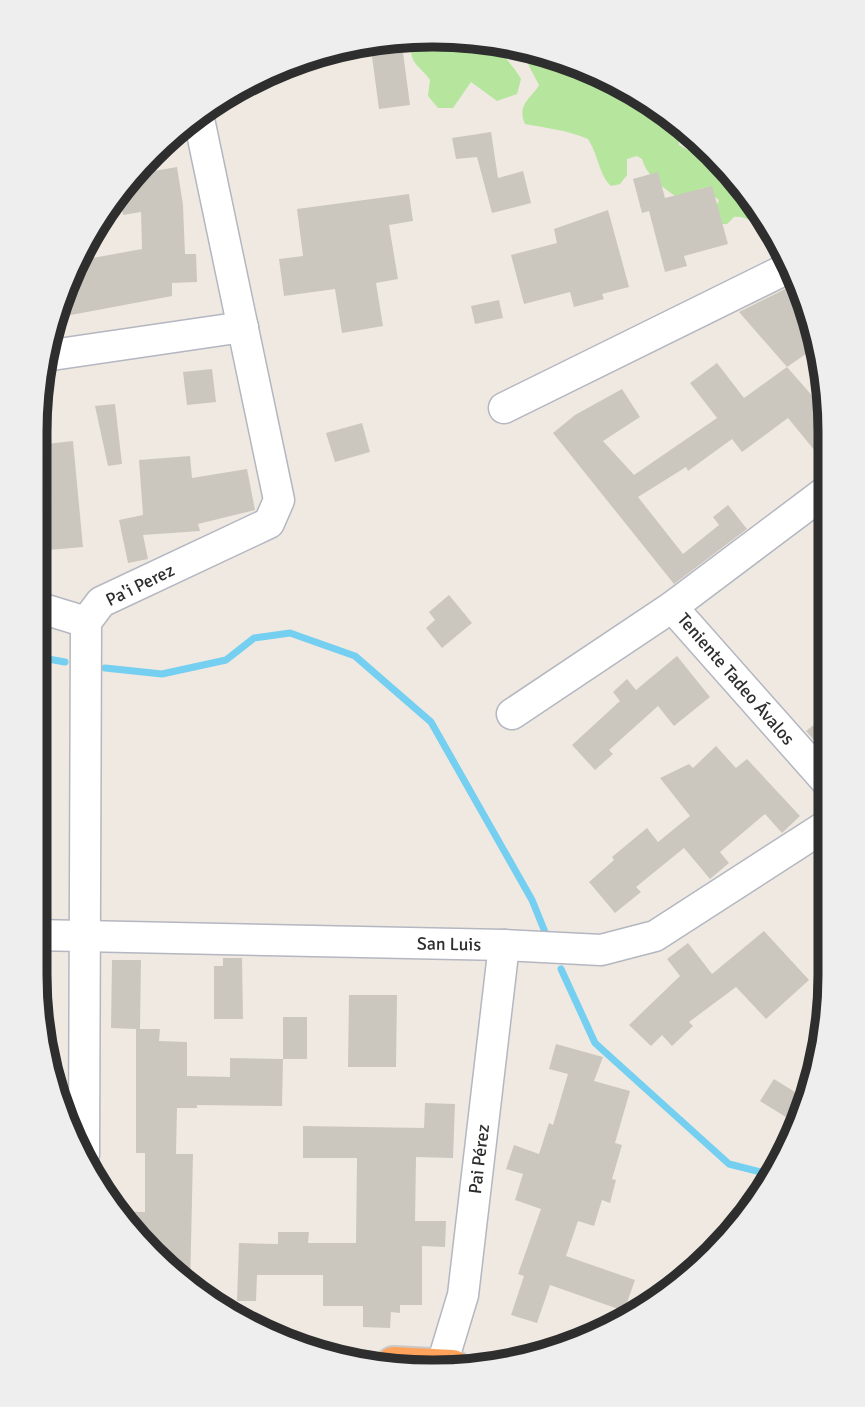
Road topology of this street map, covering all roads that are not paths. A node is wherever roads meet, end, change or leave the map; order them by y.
1 (200, 125) edge
2 (782, 271) edge
3 (243, 327) junction
4 (56, 354) edge
5 (504, 408) dead end
6 (818, 497) edge
7 (672, 607) junction
8 (47, 610) edge
9 (86, 622) junction
10 (512, 714) dead end
11 (818, 772) edge
12 (818, 831) edge
13 (47, 935) edge
14 (86, 936) junction
15 (504, 945) junction
16 (84, 1138) edge
17 (447, 1359) edge

1 - 3 street, Pa'i Perez
2 - 5 street
3 - 4 street
3 - 9 street, Pa'i Perez
6 - 7 street
7 - 10 street
7 - 11 street, Teniente Tadeo Ávalos
8 - 9 street
9 - 14 street
12 - 15 street, San Luis
13 - 14 street, San Luis
14 - 15 street, San Luis
14 - 16 street
15 - 17 street, Pai Pérez

